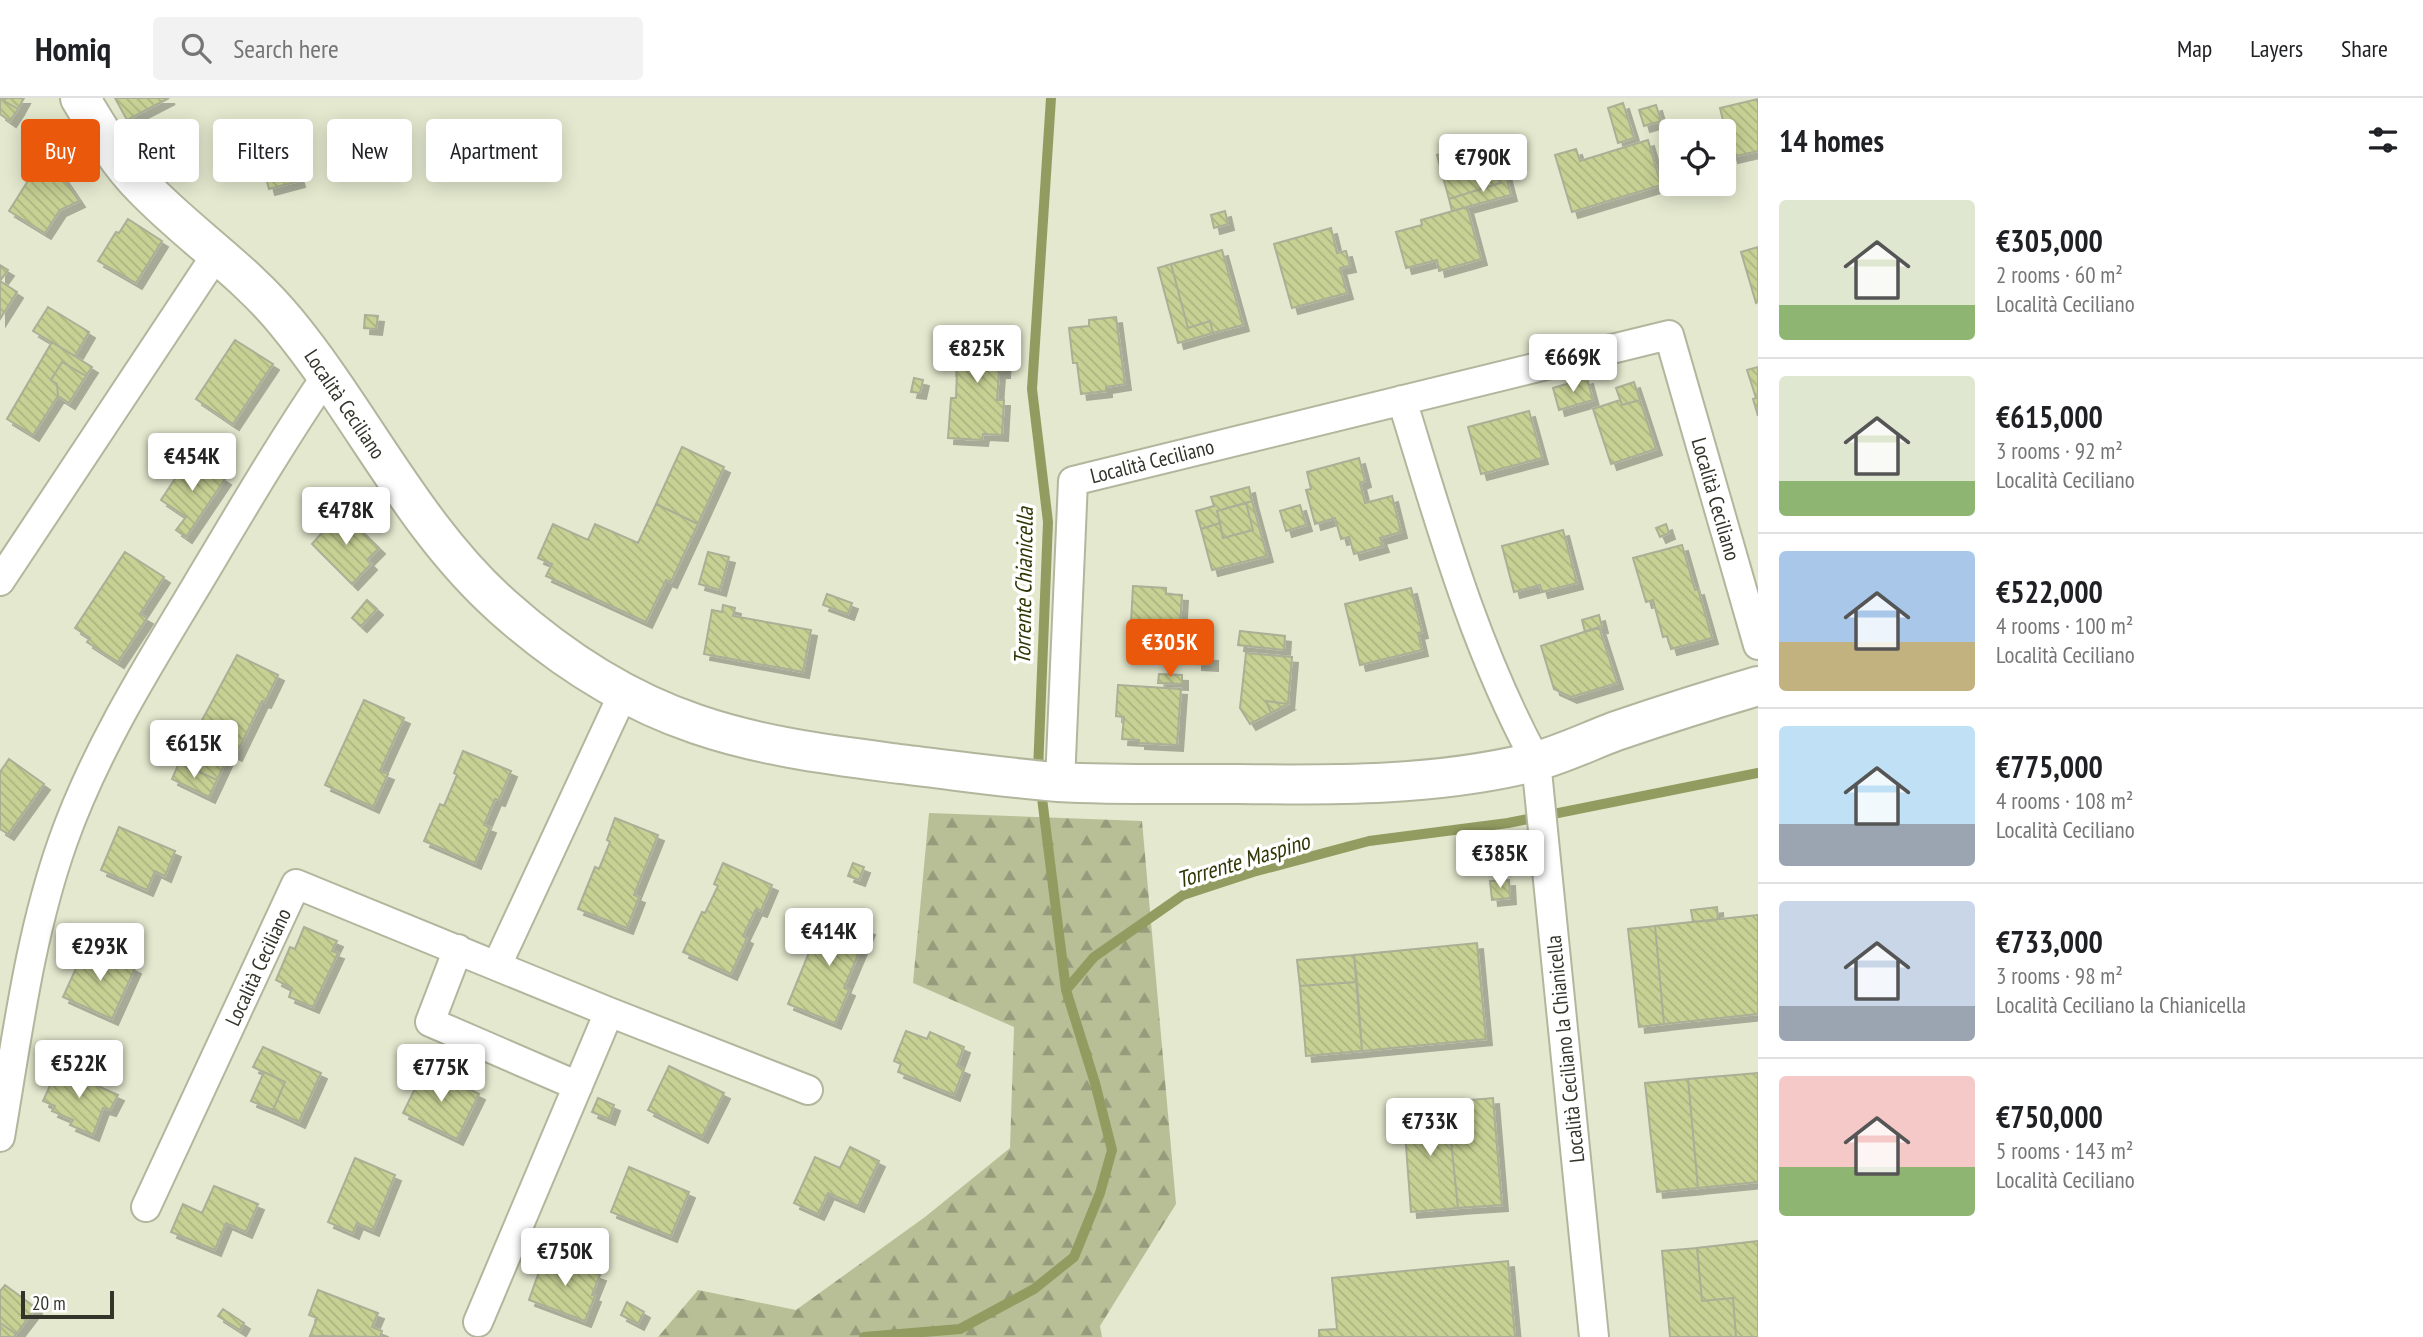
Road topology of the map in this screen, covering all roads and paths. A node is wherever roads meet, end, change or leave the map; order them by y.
1 (80, 98) edge
2 (216, 255) junction
3 (327, 375) junction
4 (1402, 400) junction
5 (0, 581) edge
6 (1758, 645) edge
7 (1758, 686) edge
8 (623, 694) junction
9 (1535, 761) junction
10 (1060, 782) junction
11 (458, 949) junction
12 (497, 965) junction
13 (609, 1012) junction
14 (578, 1086) junction
15 (808, 1090) dead end
16 (0, 1137) edge
17 (146, 1207) dead end
18 (478, 1322) dead end
19 (1594, 1337) edge

1 - 2 street, Località Ceciliano
2 - 3 street, Località Ceciliano
2 - 5 street
3 - 8 street, Località Ceciliano
3 - 16 street
4 - 6 street, Località Ceciliano
4 - 9 street
4 - 10 street, Località Ceciliano
7 - 9 street, Località Ceciliano
8 - 10 street, Località Ceciliano
8 - 12 street
9 - 10 street, Località Ceciliano
9 - 19 street, Località Ceciliano la Chianicella
11 - 12 street, Località Ceciliano
11 - 14 street
11 - 17 street, Località Ceciliano
12 - 13 street, Località Ceciliano
13 - 14 street
13 - 15 street, Località Ceciliano
14 - 18 street

